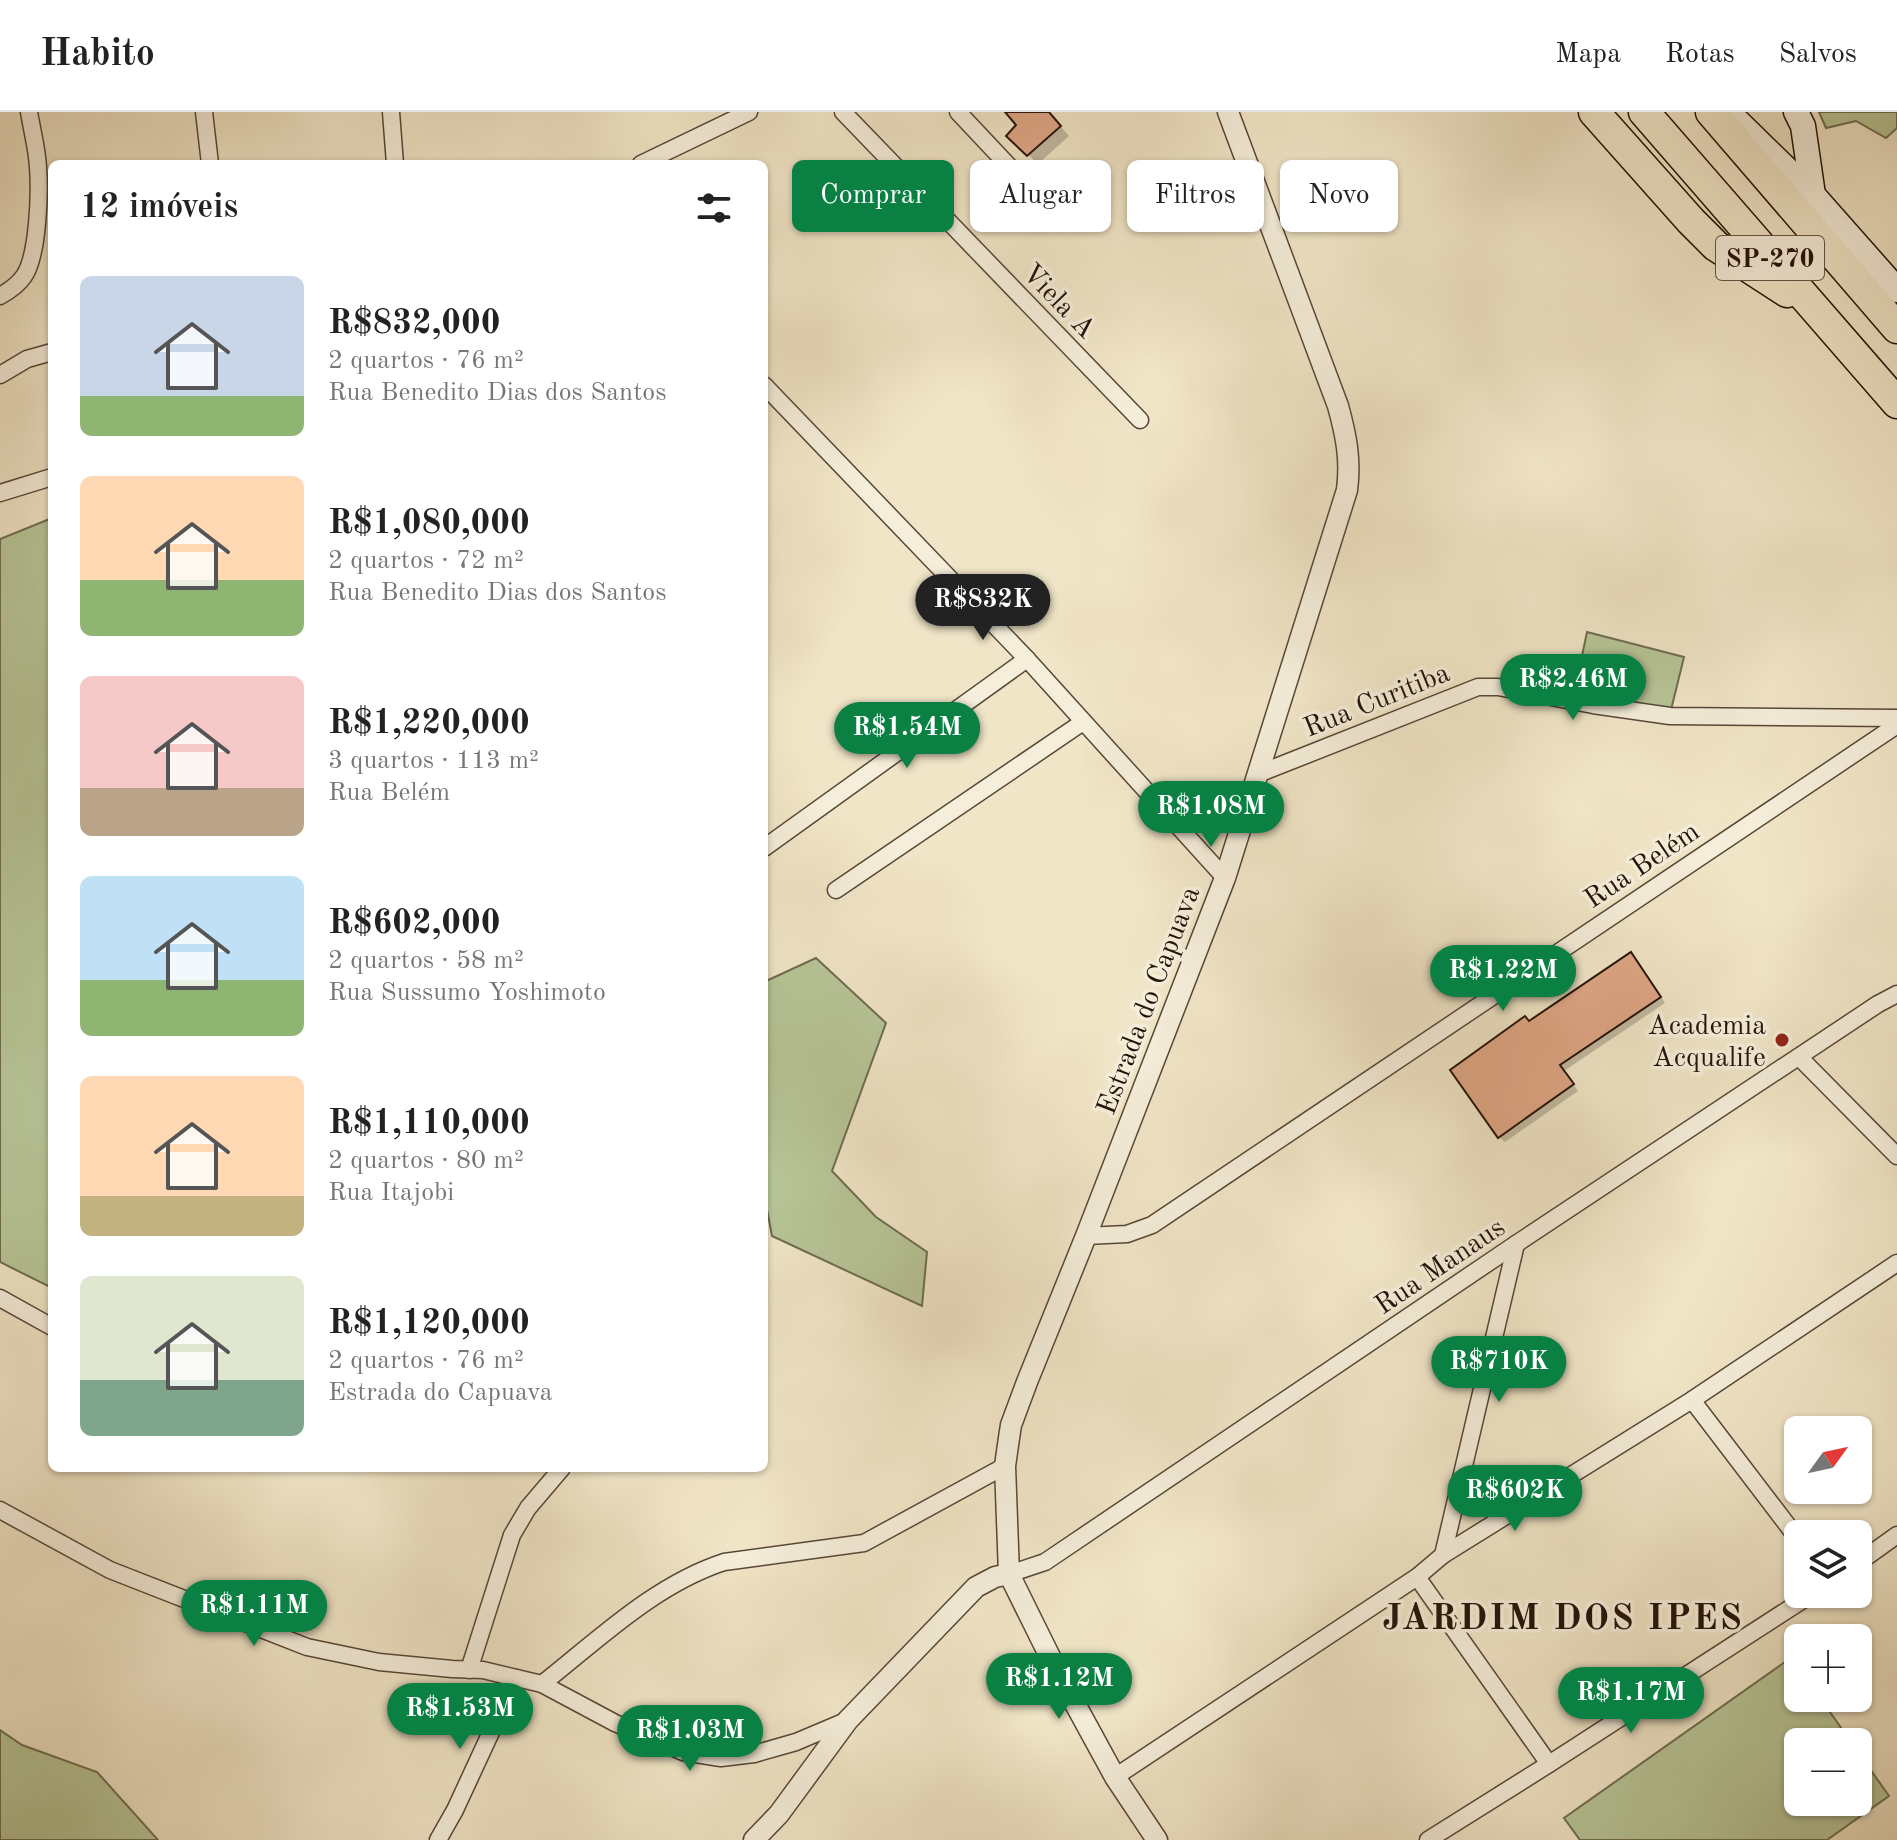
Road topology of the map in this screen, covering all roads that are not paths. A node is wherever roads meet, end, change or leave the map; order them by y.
1 (29, 112) edge
2 (204, 112) edge
3 (391, 112) edge
4 (749, 112) edge
5 (843, 112) edge
6 (958, 112) edge
7 (1228, 112) edge
8 (1594, 112) edge
9 (1644, 112) edge
10 (1711, 112) edge
11 (1728, 112) edge
12 (1796, 112) edge
13 (210, 160) edge
14 (395, 160) edge
15 (649, 160) edge
16 (1003, 160) edge
17 (45, 168) edge
18 (1813, 195) junction
19 (1895, 284) edge
20 (0, 296) edge
21 (1812, 308) junction
22 (1897, 328) edge
23 (48, 353) edge
24 (0, 375) edge
25 (768, 389) edge
26 (1897, 403) edge
27 (1140, 420) dead end
28 (48, 478) edge
29 (0, 493) edge
30 (1027, 659) junction
31 (1897, 718) edge
32 (1083, 722) junction
33 (1897, 725) edge
34 (1258, 774) junction
35 (768, 845) edge
36 (1225, 878) junction
37 (836, 890) dead end
38 (1897, 994) edge
39 (1799, 1057) junction
40 (1897, 1156) edge
41 (1086, 1236) junction
42 (1516, 1244) junction
43 (1897, 1263) edge
44 (0, 1298) edge
45 (48, 1325) edge
46 (1692, 1400) junction
47 (1005, 1466) junction
48 (559, 1472) edge
49 (0, 1510) edge
50 (1784, 1521) edge
51 (1897, 1535) edge
52 (1872, 1553) edge
53 (1443, 1555) junction
54 (1009, 1574) junction
55 (1417, 1577) junction
56 (1790, 1608) edge
57 (469, 1670) junction
58 (516, 1678) junction
59 (542, 1684) junction
60 (848, 1720) junction
61 (1549, 1764) junction
62 (1115, 1777) junction
63 (438, 1840) edge
64 (754, 1840) edge
65 (1157, 1840) edge
66 (1428, 1840) edge

1 - 17 street
2 - 13 street
3 - 14 street
4 - 15 street
5 - 27 street, Viela A
6 - 16 street
7 - 34 street, Estrada do Capuava
8 - 21 highway
9 - 21 highway, SP-270
10 - 22 highway, SP-270
11 - 18 main road
12 - 18 main road
17 - 20 street
18 - 19 main road
21 - 26 highway, SP-270
23 - 24 street
25 - 30 street
28 - 29 street
30 - 32 street
30 - 35 street
31 - 34 street, Rua Curitiba
32 - 36 street
32 - 37 street
33 - 41 street, Rua Belém
34 - 36 street, Estrada do Capuava
36 - 41 street, Estrada do Capuava
38 - 39 street, Rua Manaus
39 - 40 street
39 - 42 street, Rua Manaus
41 - 47 street, Estrada do Capuava
42 - 53 street
42 - 54 street, Rua Manaus
43 - 46 street
44 - 45 street
46 - 50 street
46 - 53 street
47 - 54 street, Estrada do Capuava
47 - 59 street
48 - 57 street
49 - 57 street
51 - 52 street
53 - 55 street
54 - 60 street
54 - 62 street, Estrada do Capuava
55 - 61 street
55 - 62 street
56 - 61 street
57 - 58 street
58 - 59 street
58 - 63 street
59 - 60 street
60 - 64 street
61 - 66 street
62 - 65 street, Estrada do Capuava

